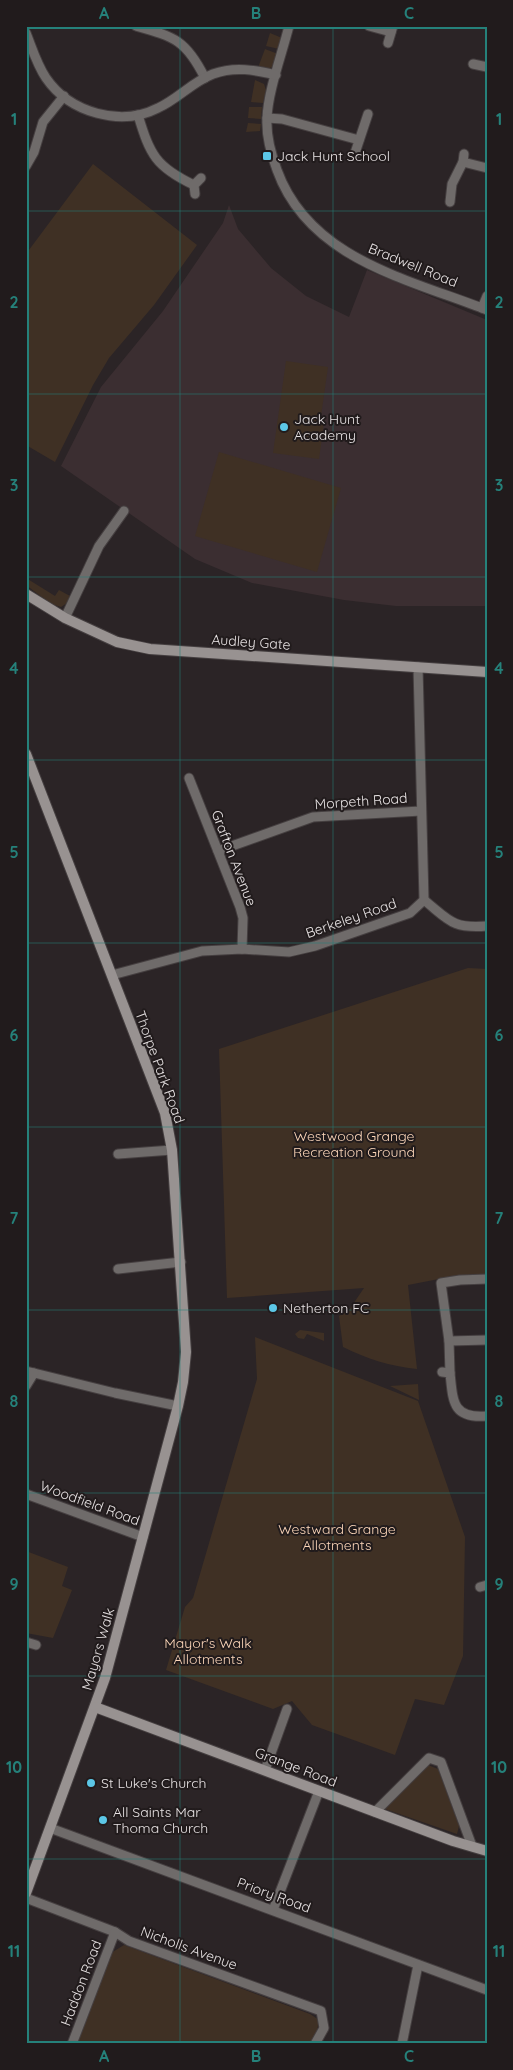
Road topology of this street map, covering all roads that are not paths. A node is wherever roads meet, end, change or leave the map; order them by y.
1 (136, 26) edge
2 (289, 26) edge
3 (369, 26) edge
4 (392, 29) edge
5 (26, 33) edge
6 (388, 43) dead end
7 (473, 64) dead end
8 (487, 67) edge
9 (276, 75) junction
10 (205, 78) junction
11 (64, 96) junction
12 (368, 114) dead end
13 (138, 115) junction
14 (267, 118) junction
15 (359, 140) junction
16 (354, 156) dead end
17 (26, 166) edge
18 (487, 168) edge
19 (202, 178) dead end
20 (450, 202) dead end
21 (487, 296) edge
22 (484, 309) edge
23 (124, 511) dead end
24 (26, 594) edge
25 (65, 618) junction
26 (418, 667) junction
27 (487, 672) edge
28 (26, 754) edge
29 (188, 778) dead end
30 (421, 811) junction
31 (218, 851) junction
32 (424, 900) junction
33 (487, 926) edge
34 (242, 949) junction
35 (112, 975) junction
36 (172, 1150) junction
37 (118, 1154) dead end
38 (181, 1262) junction
39 (118, 1268) dead end
40 (487, 1279) edge
41 (449, 1340) junction
42 (487, 1340) edge
43 (30, 1372) edge
44 (26, 1386) edge
45 (178, 1406) junction
46 (487, 1416) edge
47 (26, 1494) edge
48 (143, 1537) junction
49 (26, 1642) edge
50 (36, 1644) dead end
51 (95, 1707) junction
52 (287, 1709) dead end
53 (265, 1770) junction
54 (319, 1791) junction
55 (375, 1812) junction
56 (50, 1828) junction
57 (472, 1846) junction
58 (487, 1852) edge
59 (26, 1893) edge
60 (26, 1898) edge
61 (274, 1910) junction
62 (115, 1932) junction
63 (418, 1965) junction
64 (487, 1990) edge
65 (72, 2044) edge
66 (315, 2044) edge
67 (402, 2044) edge

1 - 10 street
2 - 9 street, Bradwell Road
3 - 4 street
4 - 6 street
5 - 11 street
7 - 8 street
9 - 10 street
9 - 14 street, Bradwell Road
10 - 13 street
11 - 13 street
11 - 17 street
12 - 15 street
13 - 19 street
14 - 15 street
14 - 22 street, Bradwell Road
15 - 16 street
18 - 20 street
21 - 22 street
23 - 25 street
24 - 25 street, Audley Gate
25 - 26 street, Audley Gate
26 - 27 street, Audley Gate
26 - 30 street
28 - 35 street, Thorpe Park Road
29 - 31 street, Grafton Avenue
30 - 31 street, Morpeth Road
30 - 32 street
31 - 34 street, Grafton Avenue
32 - 33 street
32 - 34 street, Berkeley Road
34 - 35 street, Berkeley Road
35 - 36 street, Thorpe Park Road
36 - 37 street
36 - 38 street, Thorpe Park Road
38 - 39 street
38 - 45 street, Thorpe Park Road
40 - 41 street
41 - 42 street
41 - 46 street
43 - 44 street
43 - 45 street
45 - 48 street, Mayors Walk
47 - 48 street, Woodfield Road
48 - 51 street, Mayors Walk
49 - 50 street
51 - 53 street, Grange Road
51 - 56 street, Mayors Walk
52 - 53 street
53 - 54 street, Grange Road
54 - 55 street, Grange Road
54 - 61 street
55 - 57 street, Grange Road
55 - 57 street
56 - 59 street, Mayors Walk
56 - 61 street, Priory Road
57 - 58 street, Grange Road
60 - 62 street, Nicholls Avenue
61 - 63 street, Priory Road
62 - 65 street, Haddon Road
62 - 66 street, Nicholls Avenue
63 - 64 street, Priory Road
63 - 67 street

